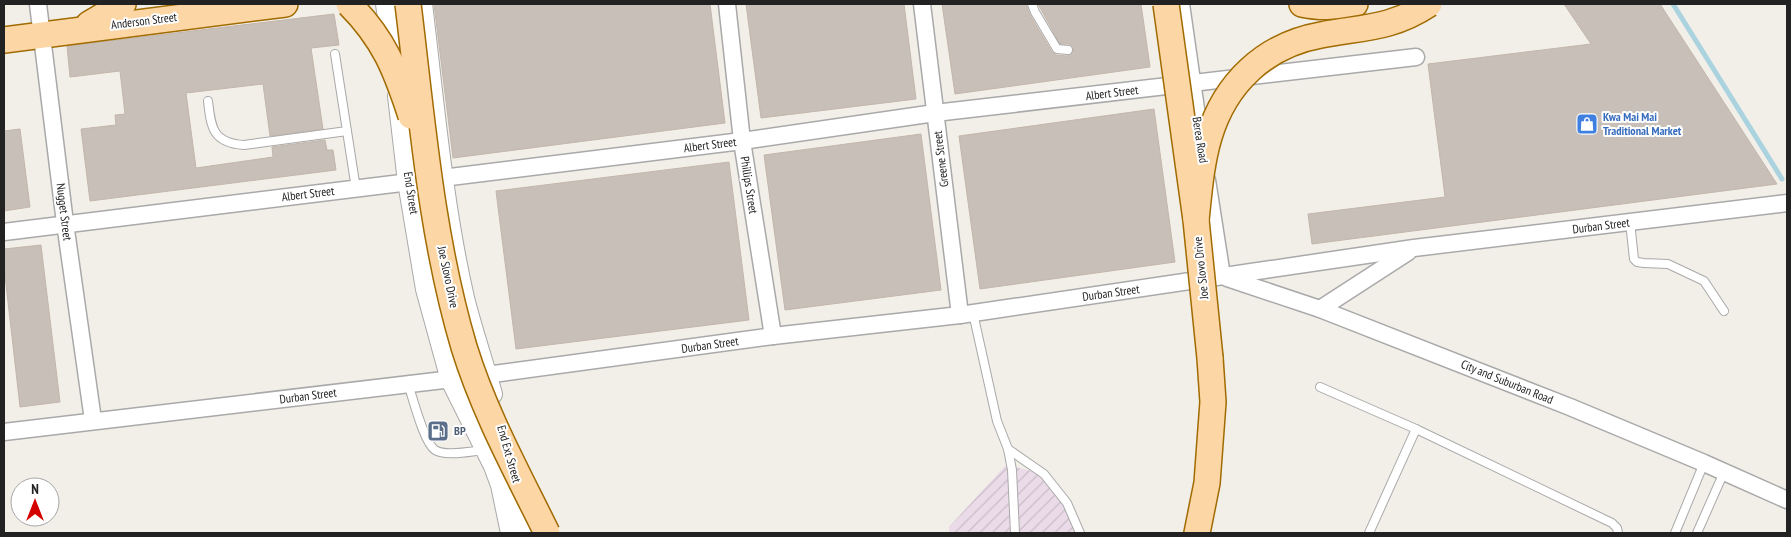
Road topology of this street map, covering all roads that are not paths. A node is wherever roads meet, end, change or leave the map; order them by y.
1 (38, 4) edge
2 (123, 4) edge
3 (285, 4) edge
4 (349, 4) edge
5 (386, 4) edge
6 (408, 4) edge
7 (422, 4) edge
8 (727, 4) edge
9 (922, 4) edge
10 (1032, 4) edge
11 (1166, 4) edge
12 (1181, 4) edge
13 (1302, 4) edge
14 (1355, 4) edge
15 (1429, 4) edge
16 (241, 6) edge
17 (79, 29) junction
18 (42, 34) junction
19 (4, 40) edge
20 (1068, 50) dead end
21 (335, 54) dead end
22 (1416, 57) dead end
23 (1191, 84) junction
24 (208, 101) dead end
25 (935, 113) junction
26 (347, 131) junction
27 (742, 141) junction
28 (428, 181) junction
29 (356, 189) junction
30 (1787, 203) edge
31 (1196, 220) junction
32 (1630, 222) junction
33 (65, 223) junction
34 (4, 232) edge
35 (1414, 248) junction
36 (1222, 276) junction
37 (1320, 309) junction
38 (1724, 311) dead end
39 (966, 314) junction
40 (773, 336) junction
41 (486, 376) junction
42 (451, 380) junction
43 (408, 384) junction
44 (1320, 387) dead end
45 (93, 420) junction
46 (1416, 430) junction
47 (4, 432) edge
48 (486, 450) junction
49 (1008, 450) junction
50 (1704, 463) junction
51 (1724, 472) junction
52 (1787, 500) edge
53 (524, 508) junction
54 (511, 533) edge
55 (528, 533) edge
56 (546, 533) edge
57 (1016, 533) edge
58 (1080, 533) edge
59 (1197, 533) edge
60 (1369, 533) edge
61 (1618, 533) edge
62 (1675, 533) edge
63 (1697, 533) edge

1 - 18 street, Nugget Street
2 - 17 main road
3 - 16 main road, Anderson Street
4 - 28 main road, bridge
5 - 28 street, End Street
6 - 28 main road, Joe Slovo Drive, bridge
7 - 28 street, End Street
8 - 27 street, Phillips Street
9 - 25 street, Greene Street
10 - 20 lane
11 - 31 main road, Joe Slovo Drive, bridge
12 - 23 street, Berea Road
13 - 14 main road
15 - 31 main road, bridge
16 - 17 main road, Anderson Street
17 - 18 main road, Anderson Street
18 - 19 main road, Anderson Street
18 - 33 street, Nugget Street
21 - 26 lane
22 - 23 street, Albert Street
23 - 25 street, Albert Street
23 - 36 street, Berea Road
24 - 26 lane
25 - 27 street, Albert Street
25 - 39 street, Greene Street
26 - 29 lane
27 - 28 street, Albert Street
27 - 40 street, Phillips Street
28 - 29 street, Albert Street
28 - 41 street, End Street
28 - 42 street, End Street
28 - 56 main road, Joe Slovo Drive, bridge
29 - 33 street, Albert Street
30 - 32 street, Durban Street
31 - 59 main road, Joe Slovo Drive, bridge
32 - 35 street, Durban Street
32 - 38 lane
33 - 34 street, Albert Street
33 - 45 street, Nugget Street
35 - 36 street, Durban Street
35 - 37 street, Durban Street
36 - 37 street, City and Suburban Road
36 - 39 street, Durban Street
37 - 50 street, City and Suburban Road
39 - 40 street, Durban Street
39 - 49 lane
40 - 41 street, Durban Street
41 - 42 street, Durban Street
41 - 53 street, End Ext Street
42 - 43 street, Durban Street
42 - 48 street, End Ext Street
43 - 45 street, Durban Street
43 - 48 lane
44 - 46 lane
45 - 47 street, Durban Street
46 - 60 lane
46 - 61 lane
48 - 54 street, End Ext Street
49 - 57 lane
49 - 58 lane
50 - 51 street, City and Suburban Road
50 - 62 lane
51 - 52 street, City and Suburban Road
51 - 63 lane
53 - 55 street, End Ext Street
53 - 56 main road

